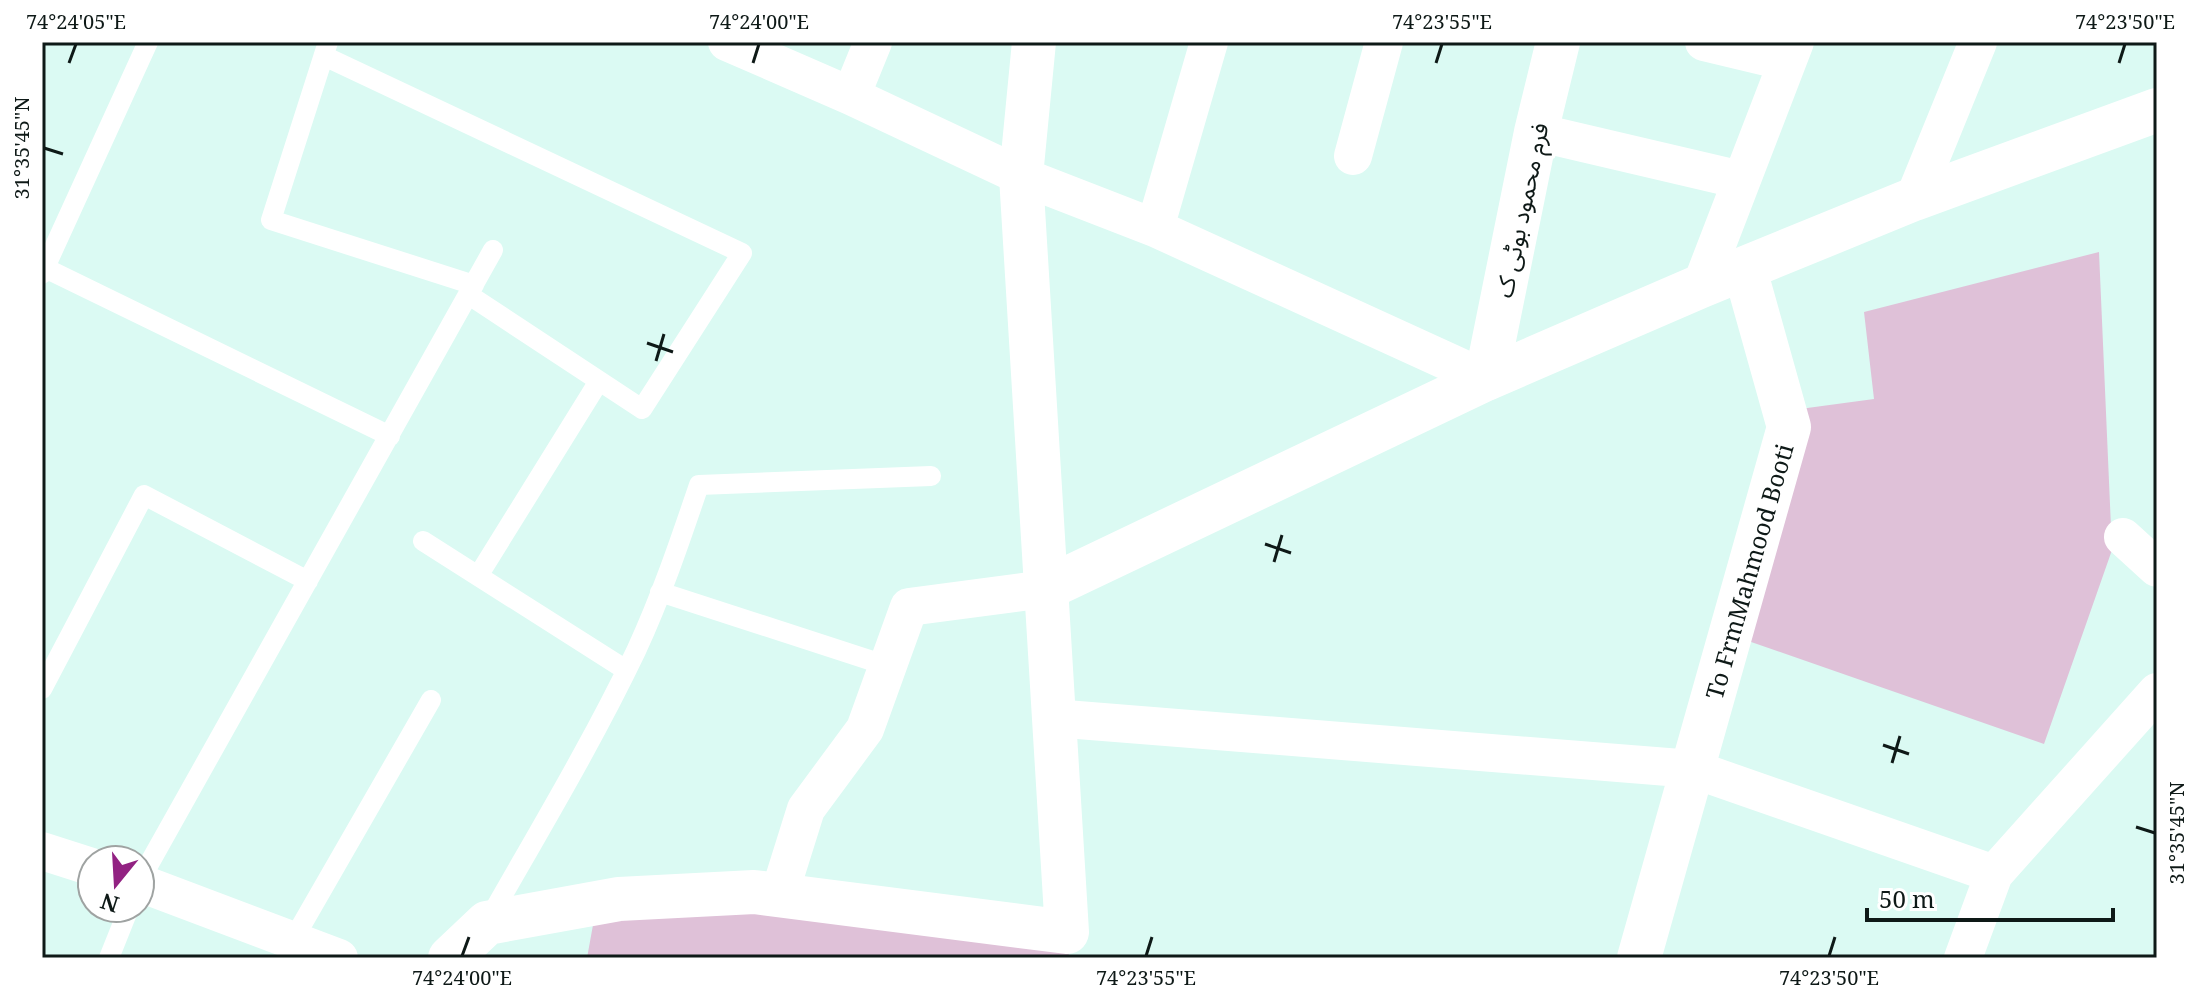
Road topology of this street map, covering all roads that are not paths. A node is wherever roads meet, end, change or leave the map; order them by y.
1 (148, 42) edge
2 (727, 42) edge
3 (873, 42) edge
4 (1034, 42) edge
5 (1209, 42) edge
6 (1384, 42) edge
7 (1558, 42) edge
8 (1704, 42) edge
9 (1978, 42) edge
10 (326, 49) edge
11 (1791, 52) edge
12 (851, 96) junction
13 (2157, 110) edge
14 (1536, 132) junction
15 (1353, 156) dead end
16 (1021, 176) junction
17 (1741, 180) junction
18 (1914, 199) junction
19 (1155, 228) junction
20 (493, 250) dead end
21 (1745, 270) junction
22 (44, 271) edge
23 (1701, 286) junction
24 (471, 290) junction
25 (1486, 379) junction
26 (599, 381) junction
27 (390, 436) junction
28 (931, 476) dead end
29 (2123, 537) dead end
30 (423, 541) dead end
31 (2157, 568) edge
32 (478, 576) junction
33 (308, 581) junction
34 (1045, 589) junction
35 (660, 592) junction
36 (888, 666) junction
37 (626, 670) junction
38 (42, 689) edge
39 (2157, 692) edge
40 (431, 700) dead end
41 (1053, 718) junction
42 (1693, 769) junction
43 (42, 851) edge
44 (156, 852) edge
45 (76, 862) edge
46 (1994, 874) junction
47 (156, 887) edge
48 (779, 895) junction
49 (487, 923) junction
50 (123, 924) edge
51 (293, 940) junction
52 (1068, 945) edge
53 (109, 958) edge
54 (339, 958) edge
55 (450, 958) edge
56 (1639, 958) edge
57 (1963, 958) edge

1 - 22 lane
2 - 12 street
3 - 12 street
4 - 16 street
5 - 19 street
6 - 15 street
7 - 14 street, فرم محمود بوٹی ک
8 - 11 street
9 - 18 street
10 - 24 lane
10 - 26 lane
11 - 17 street
12 - 16 street
13 - 18 street
14 - 17 street
14 - 25 street, فرم محمود بوٹی ک
16 - 19 street
16 - 34 street
17 - 23 street
18 - 21 street
19 - 25 street
20 - 24 lane
21 - 23 street
21 - 42 street, To FrmMahmood Booti
22 - 27 lane
23 - 25 street
24 - 26 lane
24 - 27 lane
25 - 34 street
26 - 32 lane
27 - 33 lane
28 - 35 lane
29 - 31 street
30 - 32 lane
32 - 37 lane
33 - 38 lane
33 - 44 lane
34 - 36 street
34 - 41 street
35 - 36 lane
35 - 37 lane
36 - 48 street
37 - 49 lane
39 - 46 street
40 - 51 lane
41 - 42 street
41 - 52 street
42 - 46 street
42 - 56 street, To FrmMahmood Booti
43 - 45 street
46 - 57 street
47 - 51 street
48 - 49 street
48 - 52 street
49 - 55 street
50 - 53 lane
51 - 54 street

